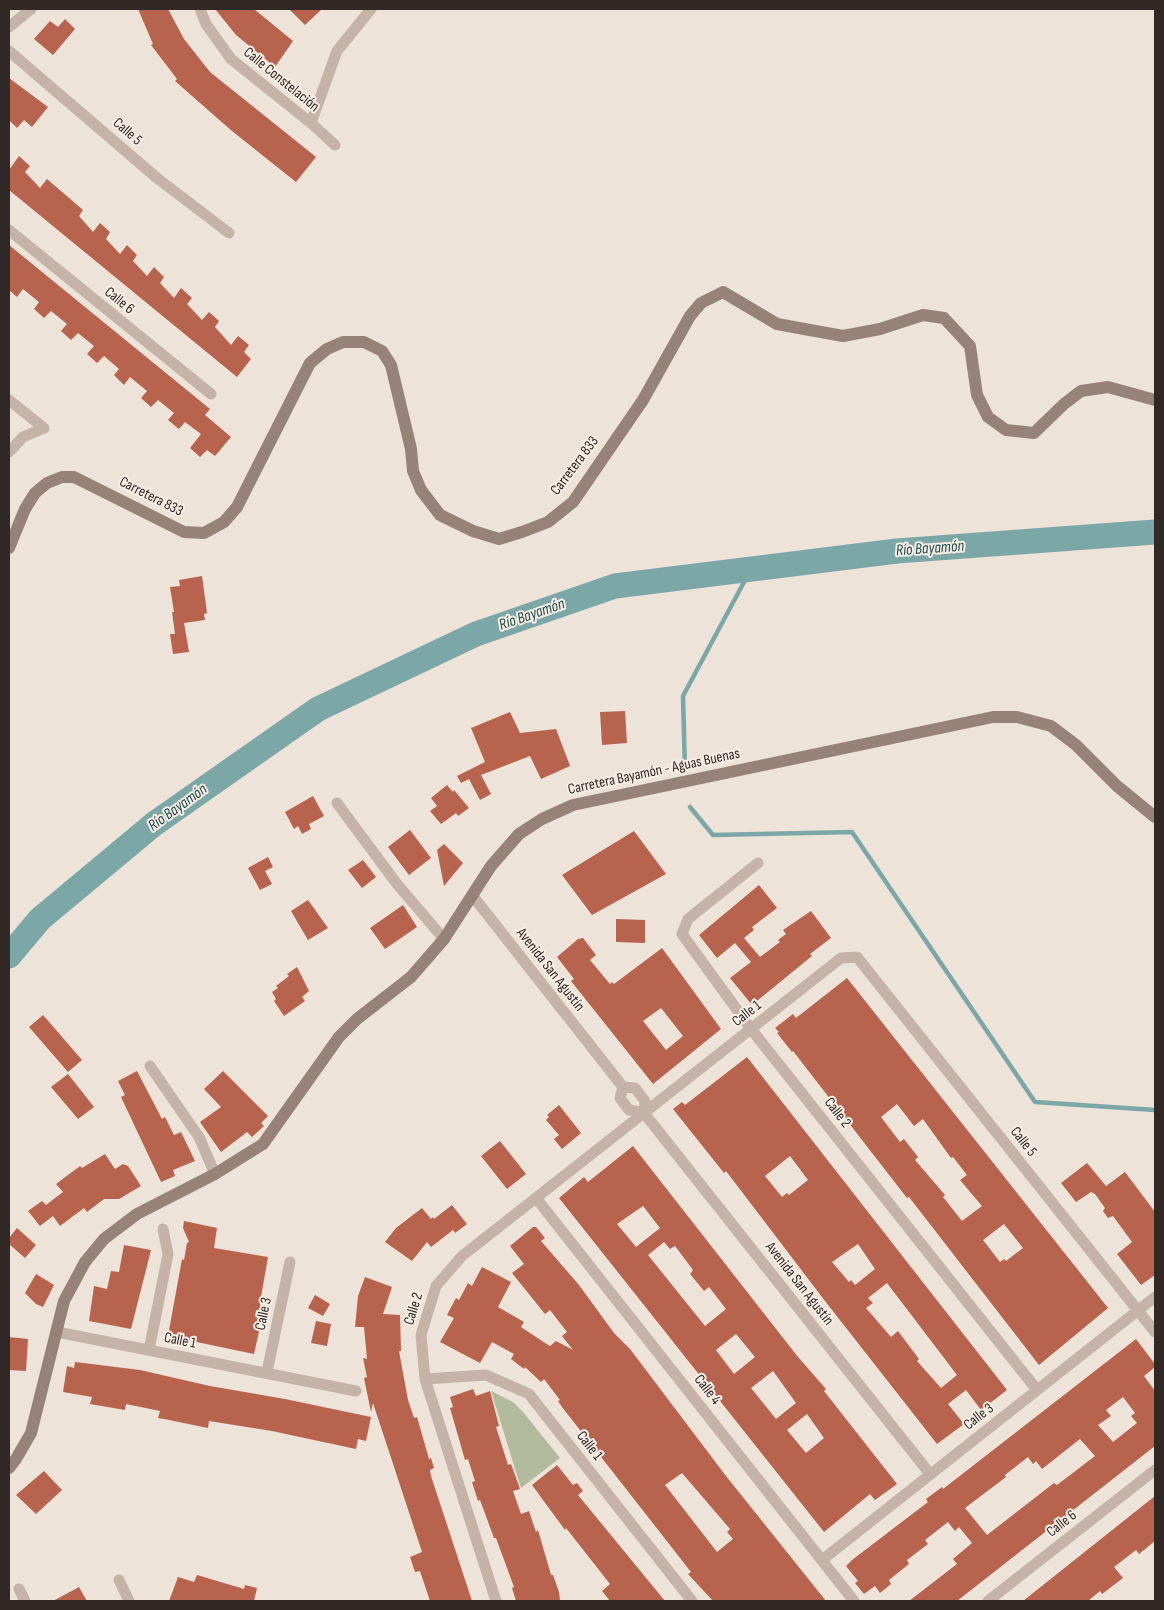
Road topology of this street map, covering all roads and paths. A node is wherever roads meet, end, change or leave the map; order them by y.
1 (31, 9) edge
2 (200, 9) edge
3 (366, 10) edge
4 (9, 27) edge
5 (9, 51) edge
6 (311, 123) junction
7 (335, 146) dead end
8 (9, 230) edge
9 (229, 233) dead end
10 (211, 394) dead end
11 (9, 400) edge
12 (1155, 400) edge
13 (9, 452) edge
14 (9, 548) edge
15 (337, 803) dead end
16 (1155, 817) edge
17 (758, 863) dead end
18 (472, 895) junction
19 (444, 939) junction
20 (868, 971) joint
21 (752, 1029) junction
22 (150, 1066) dead end
23 (623, 1087) junction
24 (644, 1113) junction
25 (215, 1174) junction
26 (536, 1198) junction
27 (164, 1229) dead end
28 (290, 1262) dead end
29 (1155, 1297) edge
30 (1138, 1311) junction
31 (57, 1332) junction
32 (1155, 1332) edge
33 (149, 1350) junction
34 (267, 1372) junction
35 (425, 1380) junction
36 (1037, 1390) junction
37 (356, 1391) dead end
38 (9, 1468) edge
39 (1155, 1470) edge
40 (930, 1474) junction
41 (822, 1560) junction
42 (119, 1580) dead end
43 (19, 1589) dead end
44 (25, 1601) edge
45 (129, 1601) edge
46 (496, 1601) edge
47 (692, 1601) edge
48 (854, 1601) edge
49 (988, 1601) edge

1 - 4 street
2 - 6 street, Calle Constelación
3 - 6 street
5 - 9 street, Calle 5
6 - 7 street, Calle Constelación
8 - 10 street, Calle 6
11 - 13 street
12 - 14 street, Carretera 833
15 - 19 street
16 - 18 street, Carretera Bayamón - Aguas Buenas
17 - 21 street, Calle 2
18 - 19 street, Carretera Bayamón - Aguas Buenas
18 - 23 street, Avenida San Agustín
19 - 25 street, Carretera Bayamón - Aguas Buenas
20 - 21 street, Calle 1
20 - 30 street, Calle 5
21 - 24 street, Calle 1
21 - 36 street, Calle 2
22 - 25 street
23 - 24 street, Avenida San Agustín
23 - 24 street, Avenida San Agustín
24 - 26 street, Calle 2
24 - 40 street, Avenida San Agustín
25 - 31 street, Carretera Bayamón - Aguas Buenas
26 - 35 street, Calle 2
26 - 41 street, Calle 4
27 - 33 street
28 - 34 street, Calle 3
29 - 30 street, Calle 3
30 - 32 street, Calle 5
30 - 36 street, Calle 3
31 - 33 street, Calle 1
31 - 38 street, Carretera Bayamón - Aguas Buenas
33 - 34 street, Calle 1
34 - 37 street, Calle 1
35 - 46 street, Calle 2
35 - 47 street, Calle 1
36 - 40 street, Calle 3
39 - 49 street, Calle 6
40 - 41 street, Calle 3
41 - 48 street, Calle 4
42 - 45 street
43 - 44 street

